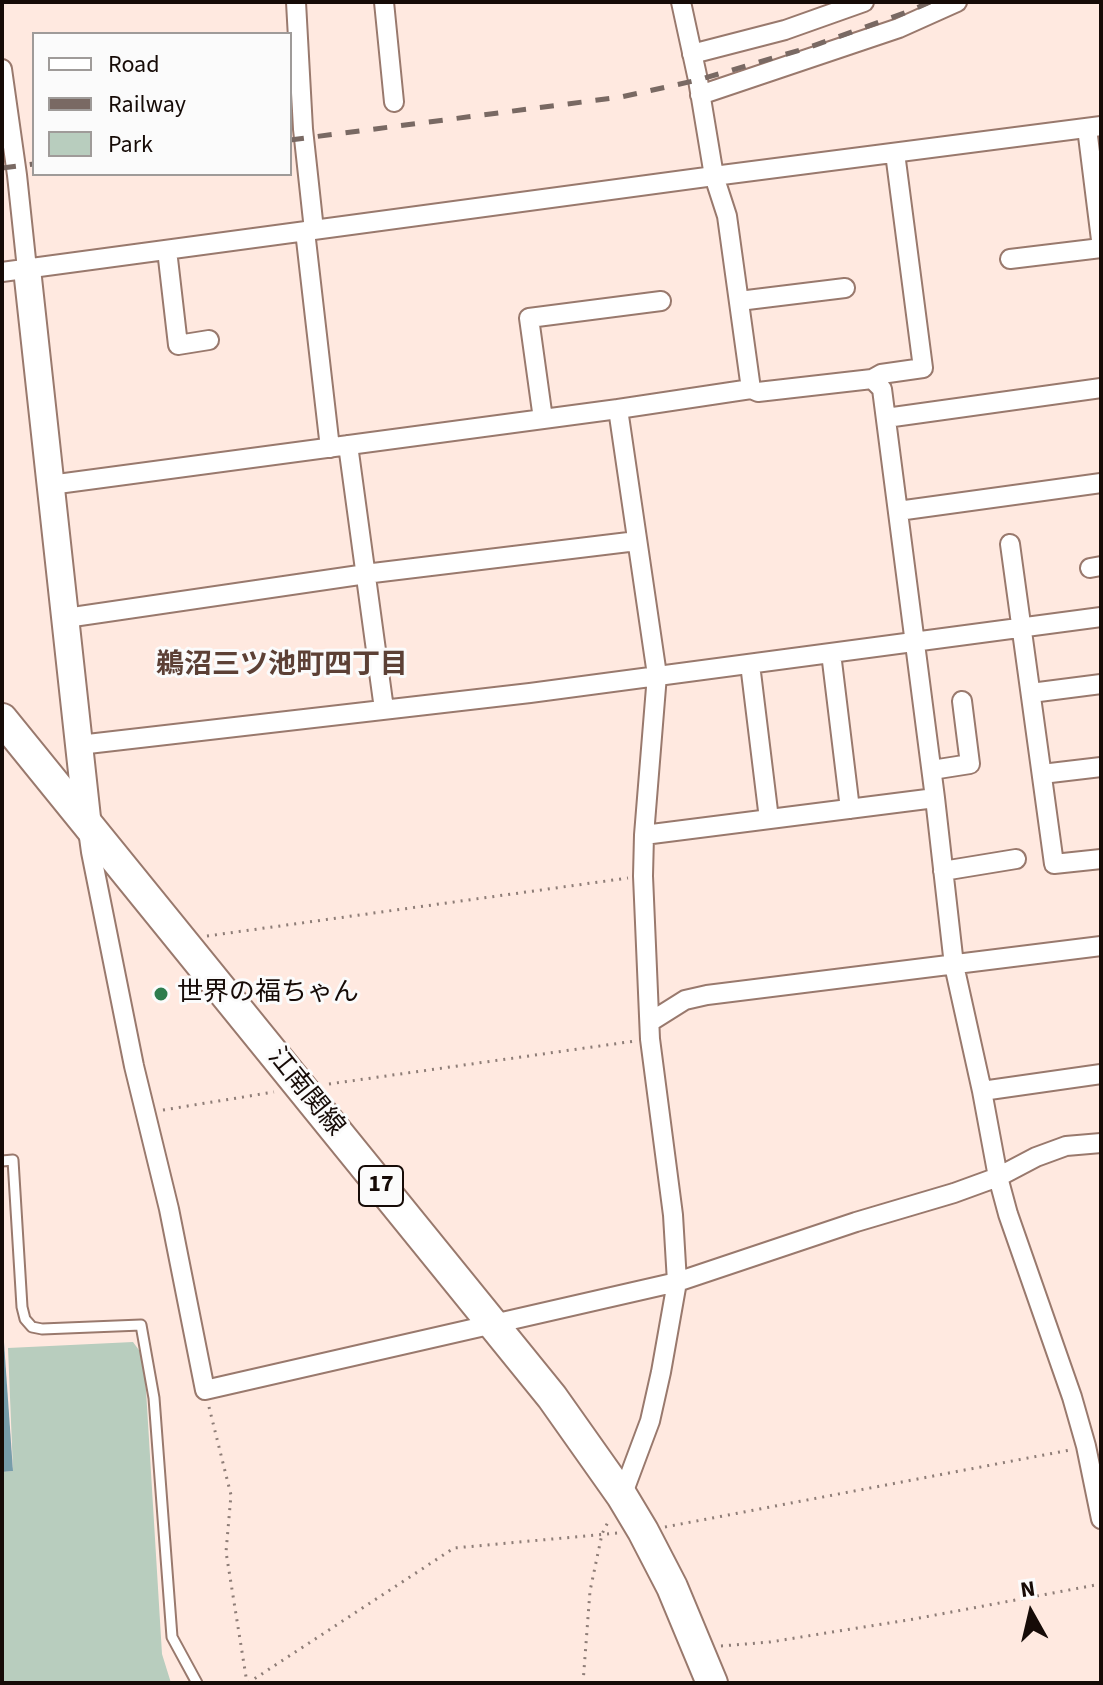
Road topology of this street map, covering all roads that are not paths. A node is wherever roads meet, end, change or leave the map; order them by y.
1 (296, 2) edge
2 (384, 2) edge
3 (681, 2) edge
4 (864, 2) edge
5 (957, 2) edge
6 (692, 54) junction
7 (2, 69) edge
8 (700, 95) junction
9 (394, 102) dead end
10 (1094, 127) edge
11 (895, 153) junction
12 (714, 176) junction
13 (310, 231) junction
14 (1101, 240) edge
15 (1101, 248) edge
16 (167, 250) junction
17 (1010, 259) dead end
18 (14, 271) edge
19 (845, 288) dead end
20 (661, 301) dead end
21 (739, 301) junction
22 (209, 340) dead end
23 (872, 379) junction
24 (1101, 388) edge
25 (751, 389) junction
26 (618, 409) junction
27 (886, 418) junction
28 (543, 419) junction
29 (339, 447) junction
30 (1101, 483) edge
31 (50, 485) junction
32 (898, 511) junction
33 (637, 541) junction
34 (1010, 544) dead end
35 (366, 574) junction
36 (1101, 617) edge
37 (66, 618) junction
38 (1022, 628) junction
39 (915, 643) junction
40 (831, 653) junction
41 (750, 664) junction
42 (657, 675) junction
43 (1101, 684) edge
44 (1031, 693) junction
45 (962, 701) dead end
46 (384, 709) junction
47 (2, 719) edge
48 (79, 745) junction
49 (1101, 767) edge
50 (932, 770) junction
51 (1042, 774) junction
52 (935, 798) junction
53 (850, 809) junction
54 (769, 819) junction
55 (88, 827) junction
56 (644, 835) junction
57 (1016, 859) dead end
58 (1101, 859) edge
59 (943, 871) junction
60 (1101, 946) edge
61 (954, 965) junction
62 (650, 1031) junction
63 (1101, 1074) edge
64 (982, 1091) junction
65 (1101, 1143) edge
66 (2, 1161) edge
67 (998, 1177) junction
68 (677, 1282) junction
69 (494, 1325) junction
70 (622, 1496) junction
71 (1101, 1519) edge
72 (197, 1683) edge
73 (712, 1683) edge

1 - 13 street
2 - 9 street
3 - 6 street
4 - 6 street
5 - 8 street
6 - 8 street
7 - 18 street
8 - 12 street
10 - 11 street
10 - 14 street
11 - 12 street
11 - 23 street
12 - 13 street
12 - 21 street
13 - 16 street
13 - 29 street
15 - 17 street
16 - 18 street
16 - 22 street
18 - 31 street
19 - 21 street
20 - 28 street
21 - 25 street
23 - 25 street
23 - 27 street
24 - 27 street
25 - 26 street
26 - 28 street
26 - 33 street
27 - 32 street
28 - 29 street
29 - 31 street
29 - 35 street
30 - 32 street
31 - 37 street
32 - 39 street
33 - 35 street
33 - 42 street
34 - 38 street
35 - 37 street
35 - 46 street
36 - 38 street
37 - 48 street
38 - 39 street
38 - 44 street
39 - 40 street
39 - 50 street
40 - 41 street
40 - 53 street
41 - 42 street
41 - 54 street
42 - 46 street
42 - 56 street
43 - 44 street
44 - 51 street
45 - 50 street
46 - 48 street
47 - 55 main road, 江南関線 / 17
48 - 55 street
49 - 51 street
50 - 52 street
51 - 58 street
52 - 53 street
52 - 59 street
53 - 54 street
54 - 56 street
55 - 69 main road, 江南関線 / 17
55 - 69 street
56 - 62 street
57 - 59 street
59 - 61 street
60 - 61 street
61 - 62 street
61 - 64 street
62 - 68 street
63 - 64 street
64 - 67 street
65 - 67 street
66 - 72 lane
67 - 68 street
67 - 71 street
68 - 69 street
68 - 70 street
69 - 70 main road, 江南関線 / 17
70 - 73 main road, 江南関線 / 17

